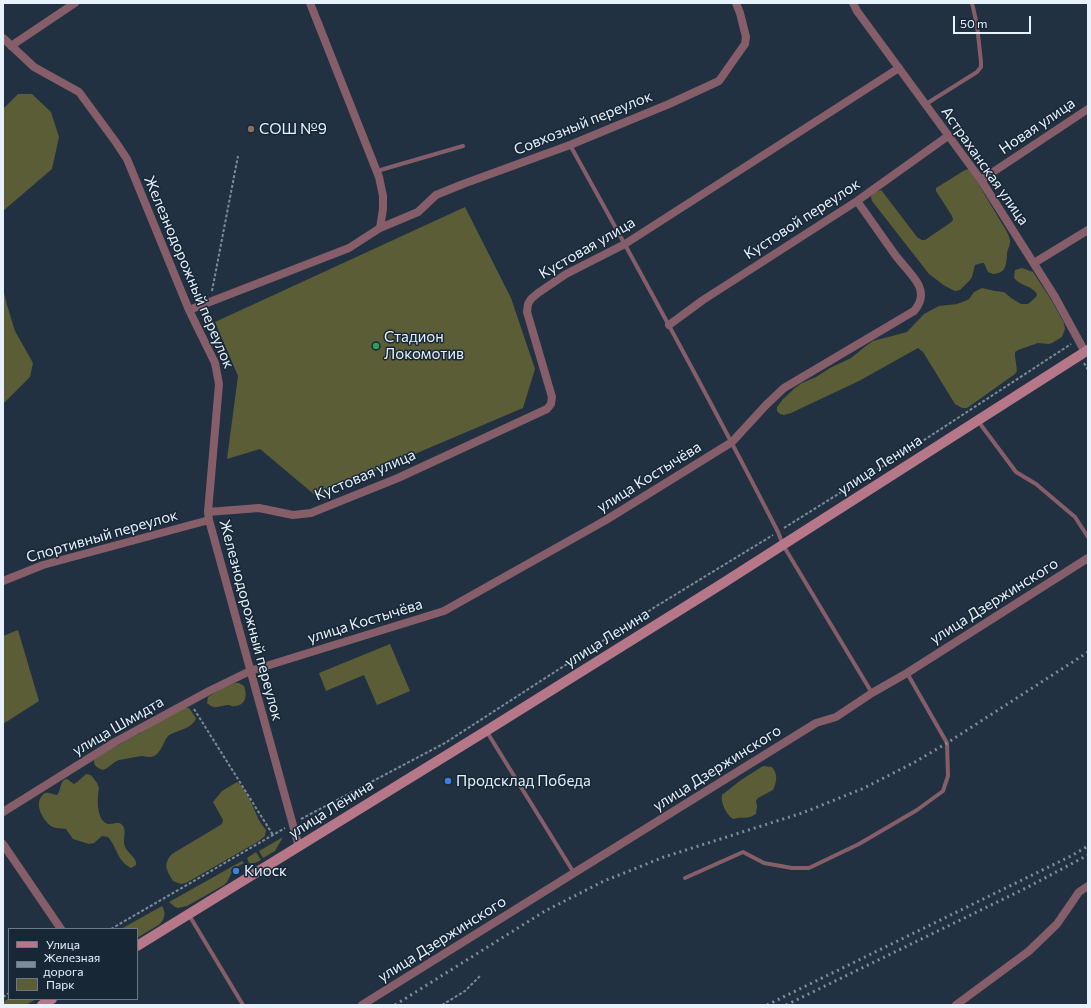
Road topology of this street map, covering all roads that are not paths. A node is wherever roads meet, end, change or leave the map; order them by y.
1 (75, 3) edge
2 (310, 3) edge
3 (736, 3) edge
4 (852, 3) edge
5 (972, 3) edge
6 (3, 38) edge
7 (11, 46) junction
8 (899, 68) junction
9 (925, 104) junction
10 (1088, 109) edge
11 (948, 136) junction
12 (570, 145) junction
13 (463, 146) dead end
14 (377, 172) junction
15 (981, 180) junction
16 (857, 201) junction
17 (380, 228) junction
18 (1088, 230) edge
19 (625, 244) junction
20 (1034, 263) junction
21 (189, 310) junction
22 (669, 325) junction
23 (1087, 351) edge
24 (978, 421) junction
25 (732, 442) junction
26 (208, 512) junction
27 (209, 520) junction
28 (1088, 537) edge
29 (783, 545) junction
30 (1088, 558) edge
31 (3, 581) edge
32 (250, 671) junction
33 (907, 674) junction
34 (872, 693) junction
35 (486, 731) junction
36 (3, 812) edge
37 (3, 844) edge
38 (299, 848) junction
39 (574, 872) junction
40 (685, 878) dead end
41 (1088, 886) edge
42 (189, 914) junction
43 (60, 928) edge
44 (138, 945) edge
45 (244, 1005) edge
46 (362, 1005) edge
47 (956, 1005) edge

1 - 7 street
2 - 14 street
3 - 12 street, Совхозный переулок
4 - 8 street, Астраханская улица
5 - 9 lane
6 - 7 street, Железнодорожный переулок
7 - 21 street, Железнодорожный переулок
8 - 9 street, Астраханская улица
8 - 19 street, Кустовая улица
9 - 11 street, Астраханская улица
10 - 15 street, Новая улица
11 - 15 street, Астраханская улица
11 - 16 street, Кустовой переулок
12 - 17 street, Совхозный переулок
12 - 19 lane
13 - 14 lane
14 - 17 street
15 - 20 street, Астраханская улица
16 - 22 street, Кустовой переулок
16 - 25 street, улица Костычёва
17 - 21 street, Совхозный переулок
18 - 20 street
19 - 22 lane
19 - 26 street, Кустовая улица
20 - 23 street, Астраханская улица
21 - 26 street, Железнодорожный переулок
22 - 25 lane
23 - 24 main road, улица Ленина
24 - 28 lane
24 - 29 main road, улица Ленина
25 - 29 lane
25 - 32 street, улица Костычёва
26 - 27 street, Железнодорожный переулок
27 - 31 street, Спортивный переулок
27 - 32 street, Железнодорожный переулок
29 - 34 lane
29 - 35 main road, улица Ленина
30 - 33 street, улица Дзержинского
32 - 36 street, улица Шмидта
32 - 38 street, Железнодорожный переулок
33 - 34 street, улица Дзержинского
33 - 40 lane
34 - 39 street, улица Дзержинского
35 - 38 main road, улица Ленина
35 - 39 lane
37 - 43 street
38 - 42 main road, улица Ленина
39 - 46 street, улица Дзержинского
41 - 47 street
42 - 44 main road, улица Ленина
42 - 45 lane

